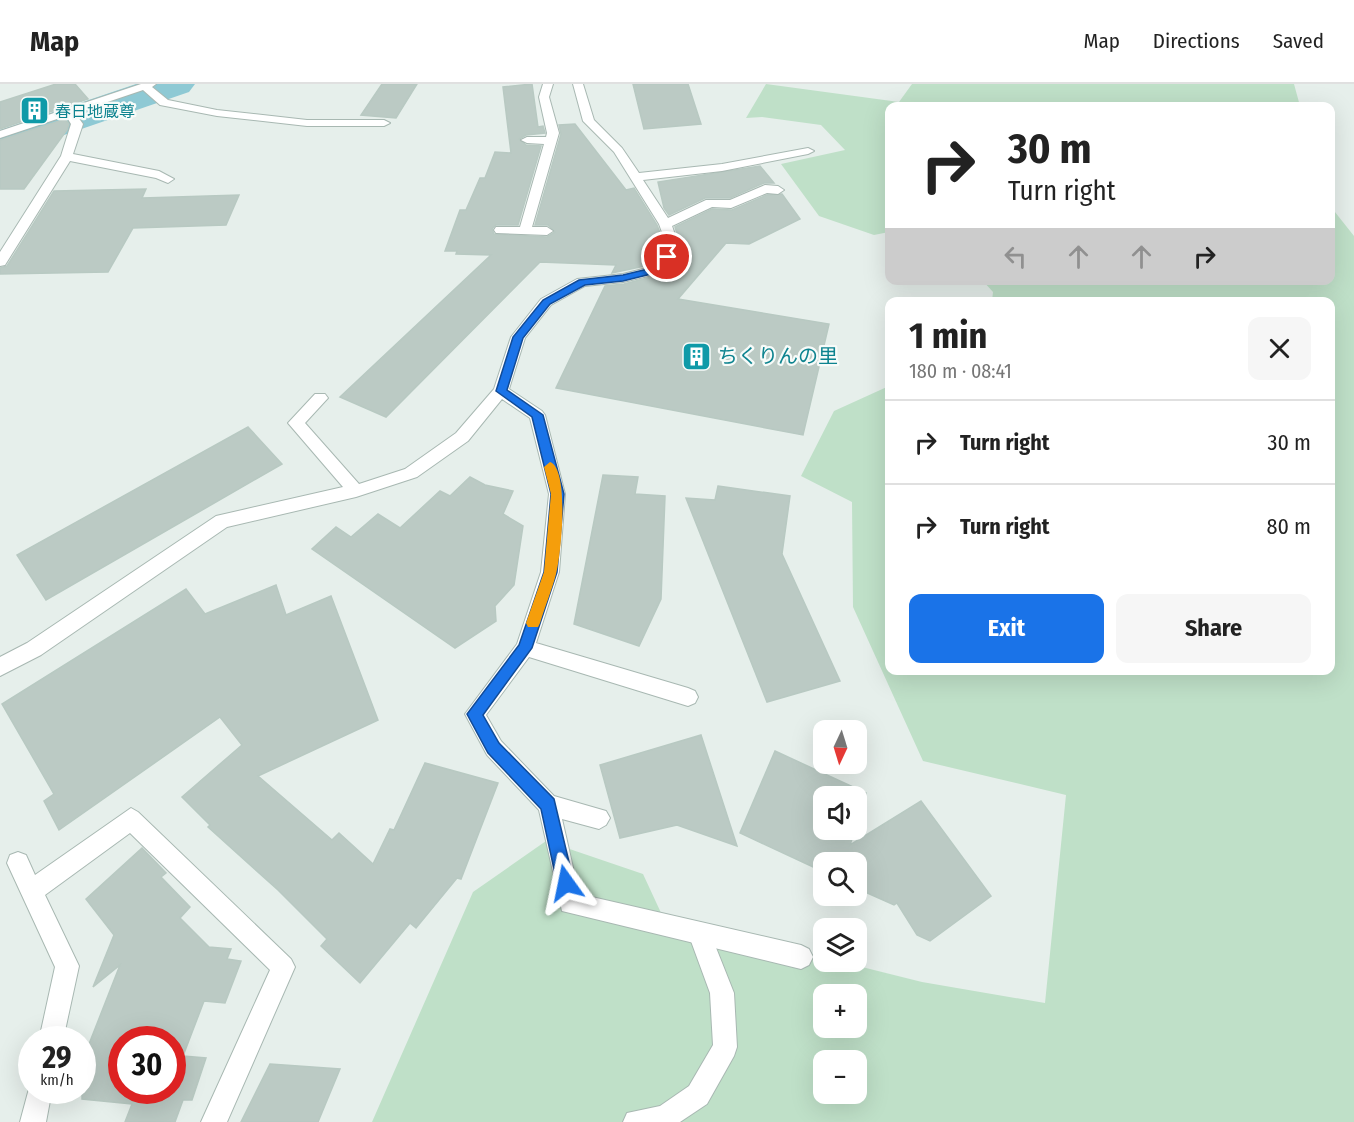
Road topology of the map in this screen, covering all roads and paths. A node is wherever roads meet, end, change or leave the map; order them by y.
1 (548, 84) edge
2 (578, 84) edge
3 (150, 89) edge
4 (72, 117) junction
5 (384, 123) dead end
6 (0, 135) edge
7 (527, 140) dead end
8 (551, 141) junction
9 (808, 151) dead end
10 (67, 156) junction
11 (635, 177) junction
12 (168, 179) dead end
13 (778, 189) dead end
14 (665, 224) junction
15 (525, 230) junction
16 (500, 231) dead end
17 (547, 231) dead end
18 (0, 262) edge
19 (501, 391) junction
20 (320, 398) dead end
21 (356, 491) junction
22 (525, 648) junction
23 (0, 667) edge
24 (688, 697) dead end
25 (548, 805) junction
26 (599, 818) dead end
27 (18, 862) dead end
28 (32, 891) junction
29 (699, 933) junction
30 (801, 957) dead end
31 (54, 1026) edge
32 (37, 1104) edge
33 (33, 1122) edge
34 (214, 1122) edge
35 (636, 1122) edge

1 - 8 street
2 - 11 street
3 - 4 street
3 - 5 street
4 - 6 street
4 - 10 street
7 - 8 street
8 - 15 street
9 - 11 street
10 - 12 street
10 - 18 street
11 - 14 street
13 - 14 street
14 - 19 street
15 - 16 street
15 - 17 street
19 - 21 street
19 - 22 street
20 - 21 street
21 - 23 street
22 - 24 street
22 - 25 street
25 - 26 street
25 - 29 street
27 - 28 street
28 - 31 street
28 - 34 street
29 - 30 street
29 - 35 street
32 - 33 street

